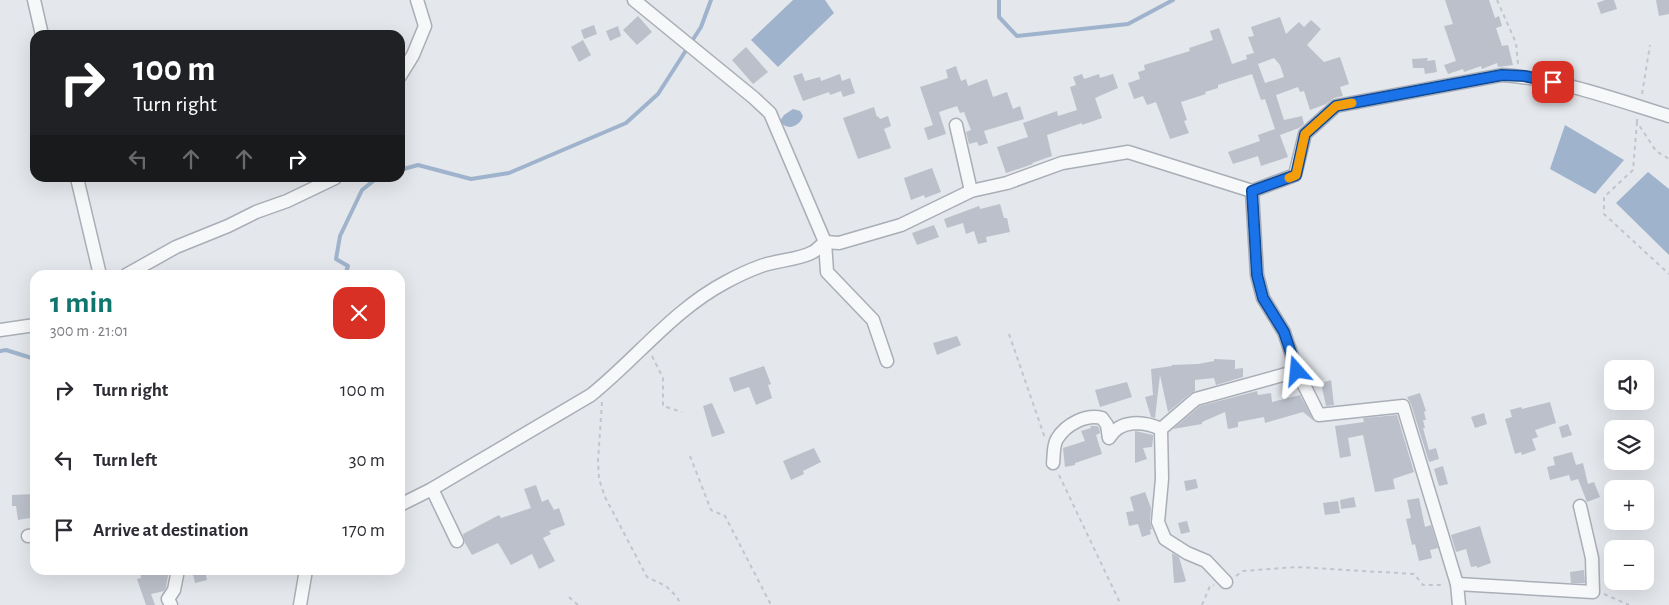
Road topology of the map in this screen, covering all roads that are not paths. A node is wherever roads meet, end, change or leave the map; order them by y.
1 (34, 0) edge
2 (418, 0) edge
3 (634, 0) edge
4 (41, 30) edge
5 (405, 68) edge
6 (1669, 116) edge
7 (956, 125) dead end
8 (78, 182) edge
9 (327, 182) edge
10 (971, 191) junction
11 (1252, 191) junction
12 (825, 242) junction
13 (99, 270) edge
14 (135, 270) edge
15 (30, 326) edge
16 (0, 330) edge
17 (887, 361) dead end
18 (1297, 371) junction
19 (1161, 429) junction
20 (1053, 463) dead end
21 (432, 489) junction
22 (405, 503) edge
23 (1580, 506) dead end
24 (457, 541) dead end
25 (177, 575) edge
26 (305, 575) edge
27 (1226, 582) road end
28 (1457, 584) junction
29 (171, 605) edge
30 (300, 605) edge
31 (1460, 605) edge

1 - 4 street
2 - 5 street
3 - 12 street
6 - 11 street
7 - 10 street
8 - 13 street
9 - 14 street
10 - 11 street
10 - 12 street
11 - 18 street
12 - 17 street
12 - 21 street
15 - 16 street
18 - 19 street
18 - 28 street
19 - 20 street
19 - 27 street
21 - 22 street
21 - 24 street
23 - 28 street
25 - 29 street
26 - 30 street
28 - 31 street

